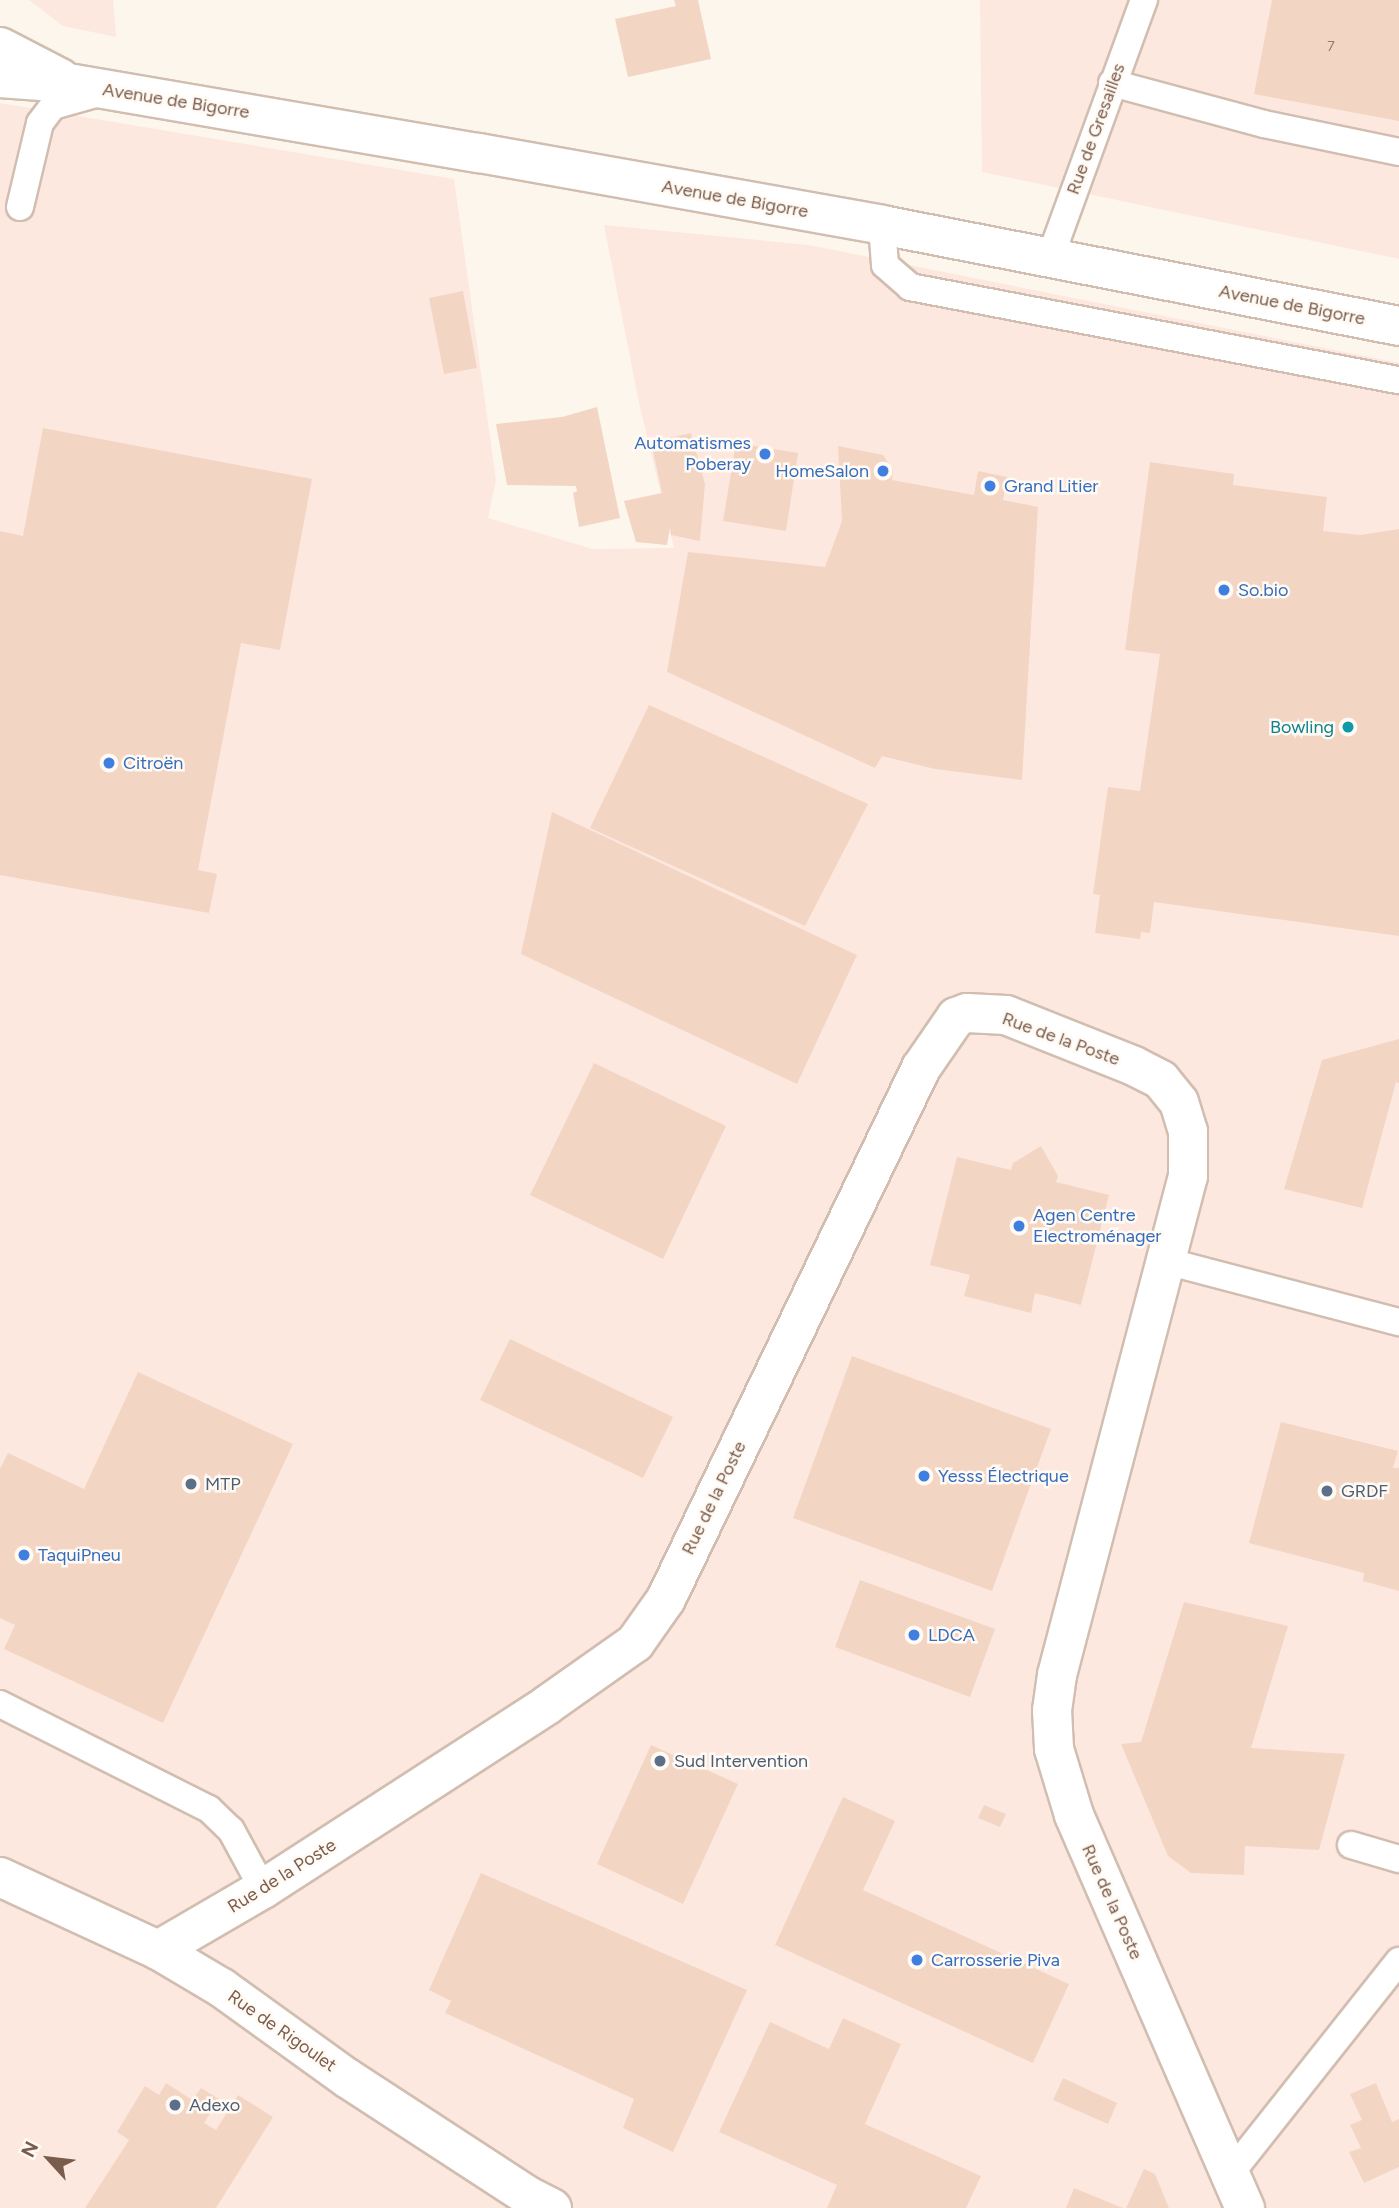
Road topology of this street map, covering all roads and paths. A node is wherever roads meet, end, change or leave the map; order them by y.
1 (1144, 0) edge
2 (0, 47) edge
3 (0, 78) edge
4 (68, 83) junction
5 (1112, 83) junction
6 (112, 90) junction
7 (1399, 152) edge
8 (20, 207) dead end
9 (882, 225) junction
10 (1050, 258) junction
11 (1399, 326) edge
12 (1399, 380) edge
13 (1166, 1261) junction
14 (1399, 1322) edge
15 (0, 1704) edge
16 (1350, 1845) dead end
17 (1399, 1858) edge
18 (0, 1877) edge
19 (263, 1889) junction
20 (158, 1950) junction
21 (1399, 1961) edge
22 (1238, 2191) edge
23 (552, 2208) edge

1 - 5 lane, Rue de Gresailles
2 - 4 street, Avenue de Bigorre
3 - 4 street, Avenue de Bigorre
4 - 6 street, Avenue de Bigorre
5 - 7 lane
5 - 10 lane, Rue de Gresailles
6 - 8 lane
6 - 9 street, Avenue de Bigorre
9 - 10 street, Avenue de Bigorre
9 - 12 lane
10 - 11 street, Avenue de Bigorre
13 - 14 lane
13 - 19 street, Rue de la Poste
13 - 22 street, Rue de la Poste
15 - 19 lane
16 - 17 lane
18 - 20 street, Rue de Rigoulet
19 - 20 street, Rue de la Poste
20 - 23 street, Rue de Rigoulet
21 - 22 lane

